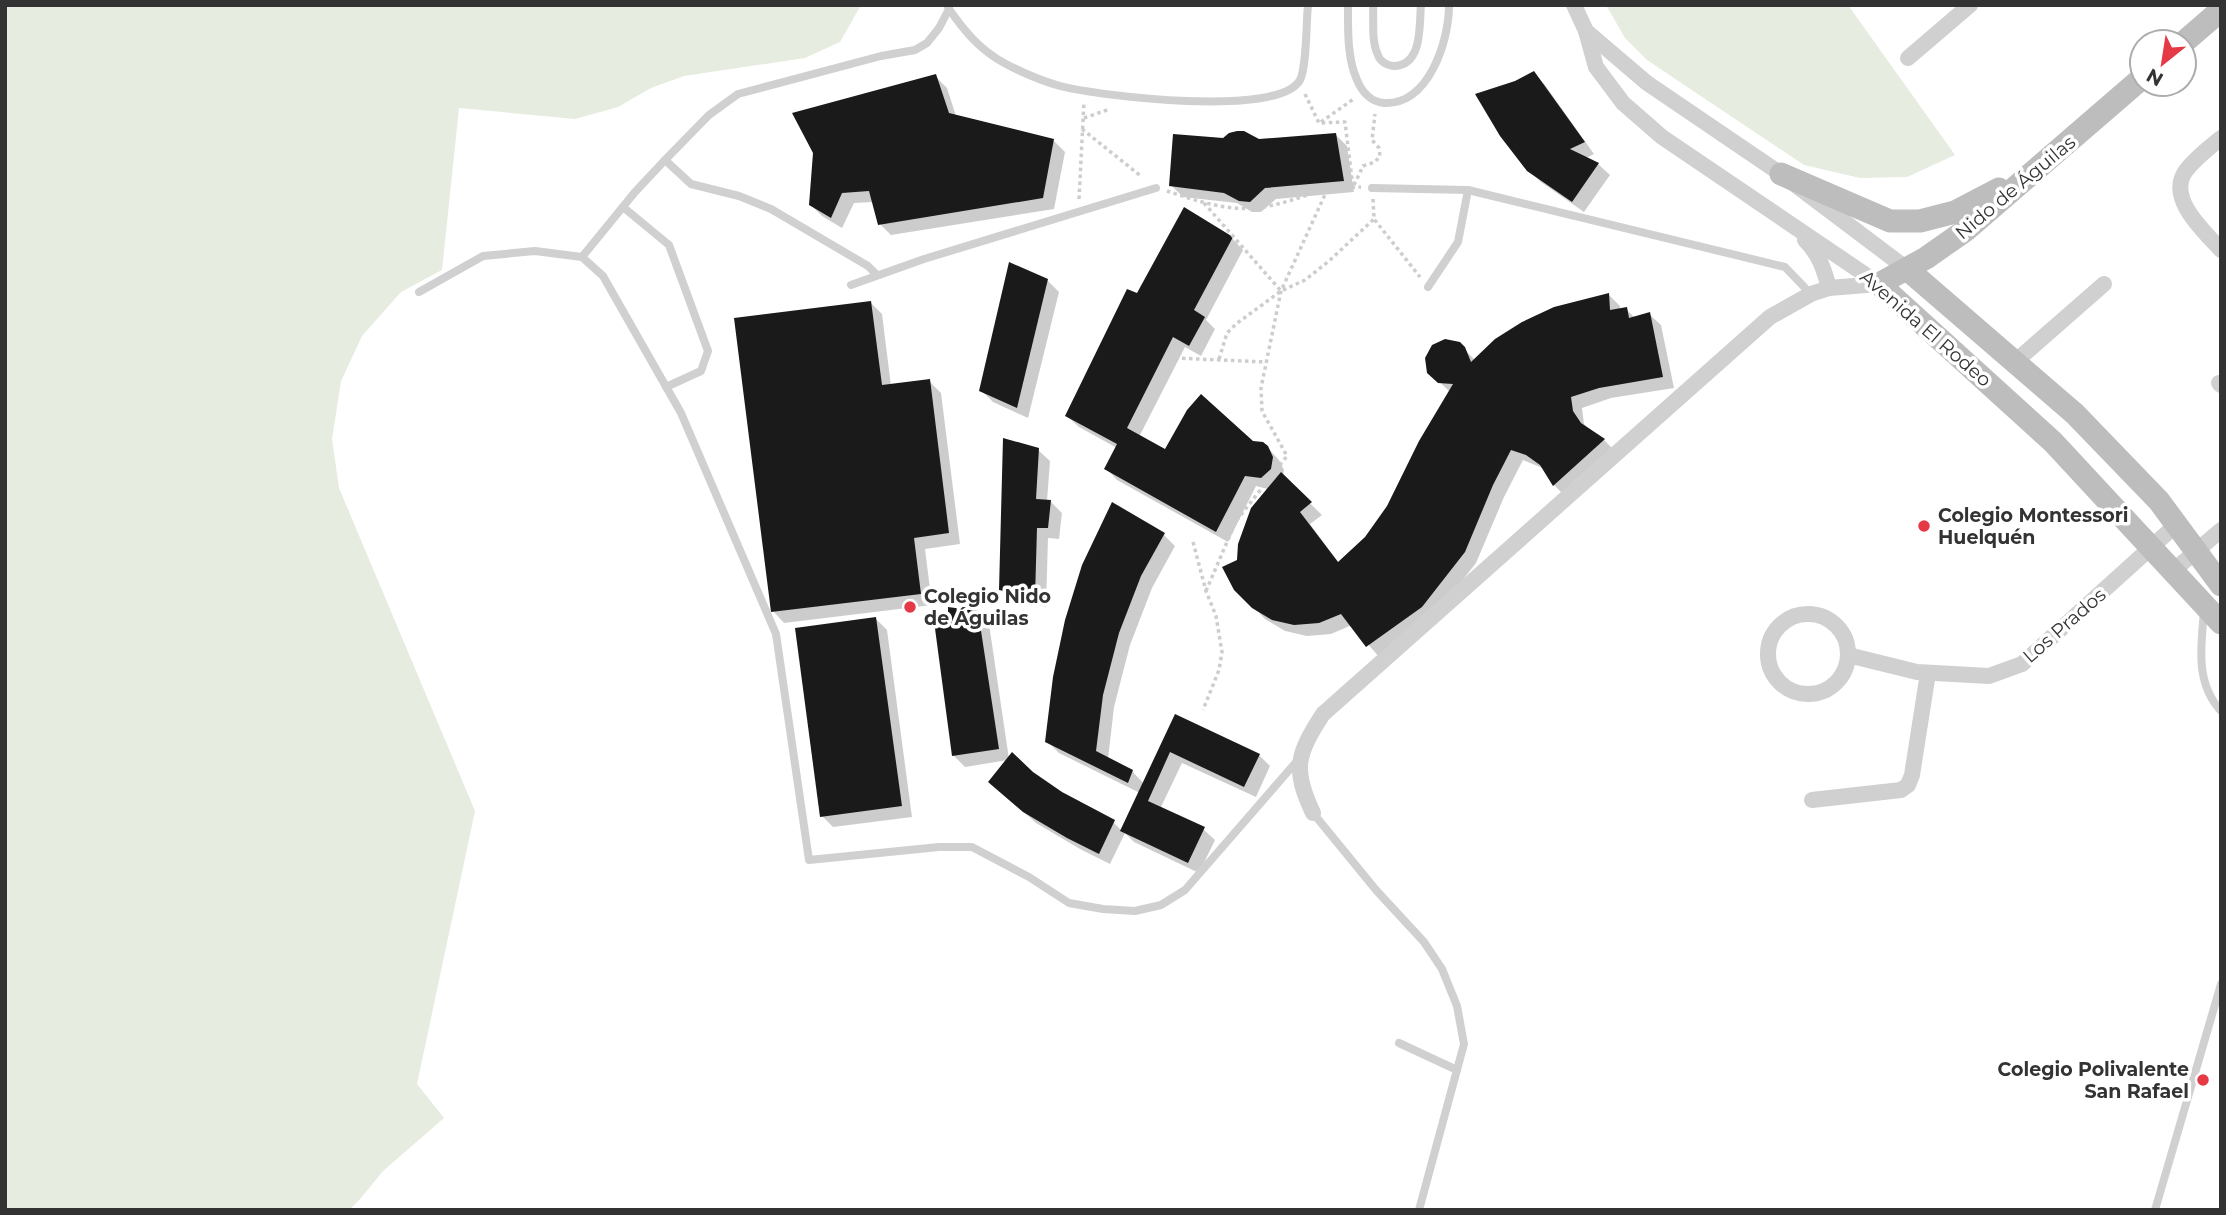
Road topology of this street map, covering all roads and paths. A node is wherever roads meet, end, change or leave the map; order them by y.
1 (1308, 5) edge
2 (1348, 5) edge
3 (1373, 5) edge
4 (1421, 5) edge
5 (1449, 5) edge
6 (1574, 5) edge
7 (1970, 5) edge
8 (948, 7) edge
9 (2221, 10) edge
10 (2198, 30) edge
11 (1586, 32) junction
12 (1908, 58) dead end
13 (1299, 81) junction
14 (1647, 83) junction
15 (2128, 90) edge
16 (1085, 92) junction
17 (1363, 92) junction
18 (1377, 102) junction
19 (1623, 103) junction
20 (1319, 123) junction
21 (1082, 129) junction
22 (2221, 138) edge
23 (665, 160) junction
24 (2033, 172) junction
25 (1781, 174) junction
26 (1353, 187) junction
27 (1156, 188) junction
28 (1328, 188) junction
29 (1372, 188) junction
30 (1468, 190) junction
31 (1203, 203) junction
32 (622, 207) junction
33 (1079, 211) junction
34 (1780, 217) junction
35 (1374, 219) junction
36 (2221, 250) edge
37 (582, 257) junction
38 (1907, 269) junction
39 (877, 275) junction
40 (1879, 284) junction
41 (2104, 284) dead end
42 (851, 285) dead end
43 (1428, 287) joint
44 (1829, 288) junction
45 (1281, 291) junction
46 (419, 292) dead end
47 (1811, 294) junction
48 (1175, 358) dead end
49 (1219, 359) junction
50 (2016, 361) junction
51 (1266, 362) junction
52 (666, 387) junction
53 (2177, 524) junction
54 (2221, 530) edge
55 (1193, 542) dead end
56 (2151, 548) junction
57 (2197, 550) junction
58 (2173, 571) junction
59 (2221, 585) edge
60 (1206, 591) junction
61 (2204, 605) junction
62 (2221, 623) edge
63 (1848, 655) junction
64 (1928, 673) junction
65 (1203, 710) dead end
66 (2221, 711) edge
67 (1300, 757) junction
68 (1812, 800) dead end
69 (1313, 813) joint
70 (2221, 984) edge
71 (1399, 1043) dead end
72 (1457, 1070) junction
73 (1419, 1210) edge
74 (2155, 1210) edge

1 - 13 lane
2 - 17 lane
3 - 4 lane
5 - 18 lane
6 - 11 street, Avenida El Rodeo
7 - 12 street
8 - 16 lane
8 - 23 lane
9 - 10 street
11 - 14 street, Avenida El Rodeo
11 - 19 street, Avenida El Rodeo
13 - 16 lane
13 - 20 path
14 - 19 street
14 - 25 street, Avenida El Rodeo
15 - 24 street, Nido de Águilas
16 - 21 path
17 - 18 lane
17 - 20 path
18 - 26 path
19 - 34 street, Avenida El Rodeo
20 - 26 path
21 - 27 path
21 - 33 path
22 - 36 street
23 - 32 lane
23 - 39 lane
24 - 25 street
24 - 38 street, Nido de Águilas
25 - 38 street, Avenida El Rodeo
26 - 28 path
26 - 29 path
27 - 31 path
27 - 33 lane
28 - 31 path
28 - 45 path
29 - 30 lane
29 - 35 path
30 - 43 lane
30 - 47 lane
31 - 45 path
32 - 37 lane
32 - 52 lane
33 - 39 lane
34 - 40 street, Avenida El Rodeo
34 - 44 street
35 - 43 path
35 - 45 path
37 - 46 lane
37 - 52 lane
38 - 40 street, Nido de Águilas
38 - 50 street, Avenida El Rodeo
39 - 42 lane
40 - 44 street
40 - 56 street, Avenida El Rodeo
41 - 50 street
44 - 47 street
45 - 49 path
45 - 51 path
47 - 67 street
48 - 49 path
49 - 51 path
50 - 53 street, Avenida El Rodeo
51 - 60 path
52 - 67 lane
53 - 56 street, Los Prados
53 - 57 street, Avenida El Rodeo
54 - 57 street
55 - 60 path
56 - 58 street, Avenida El Rodeo
56 - 64 street, Los Prados
57 - 58 street
57 - 59 street, Avenida El Rodeo
58 - 61 street, Avenida El Rodeo
60 - 65 path
61 - 62 street, Avenida El Rodeo
61 - 66 lane
63 - 63 street
63 - 64 street, Los Prados
64 - 68 street
67 - 69 street
69 - 72 lane
70 - 74 lane
71 - 72 lane
72 - 73 lane

